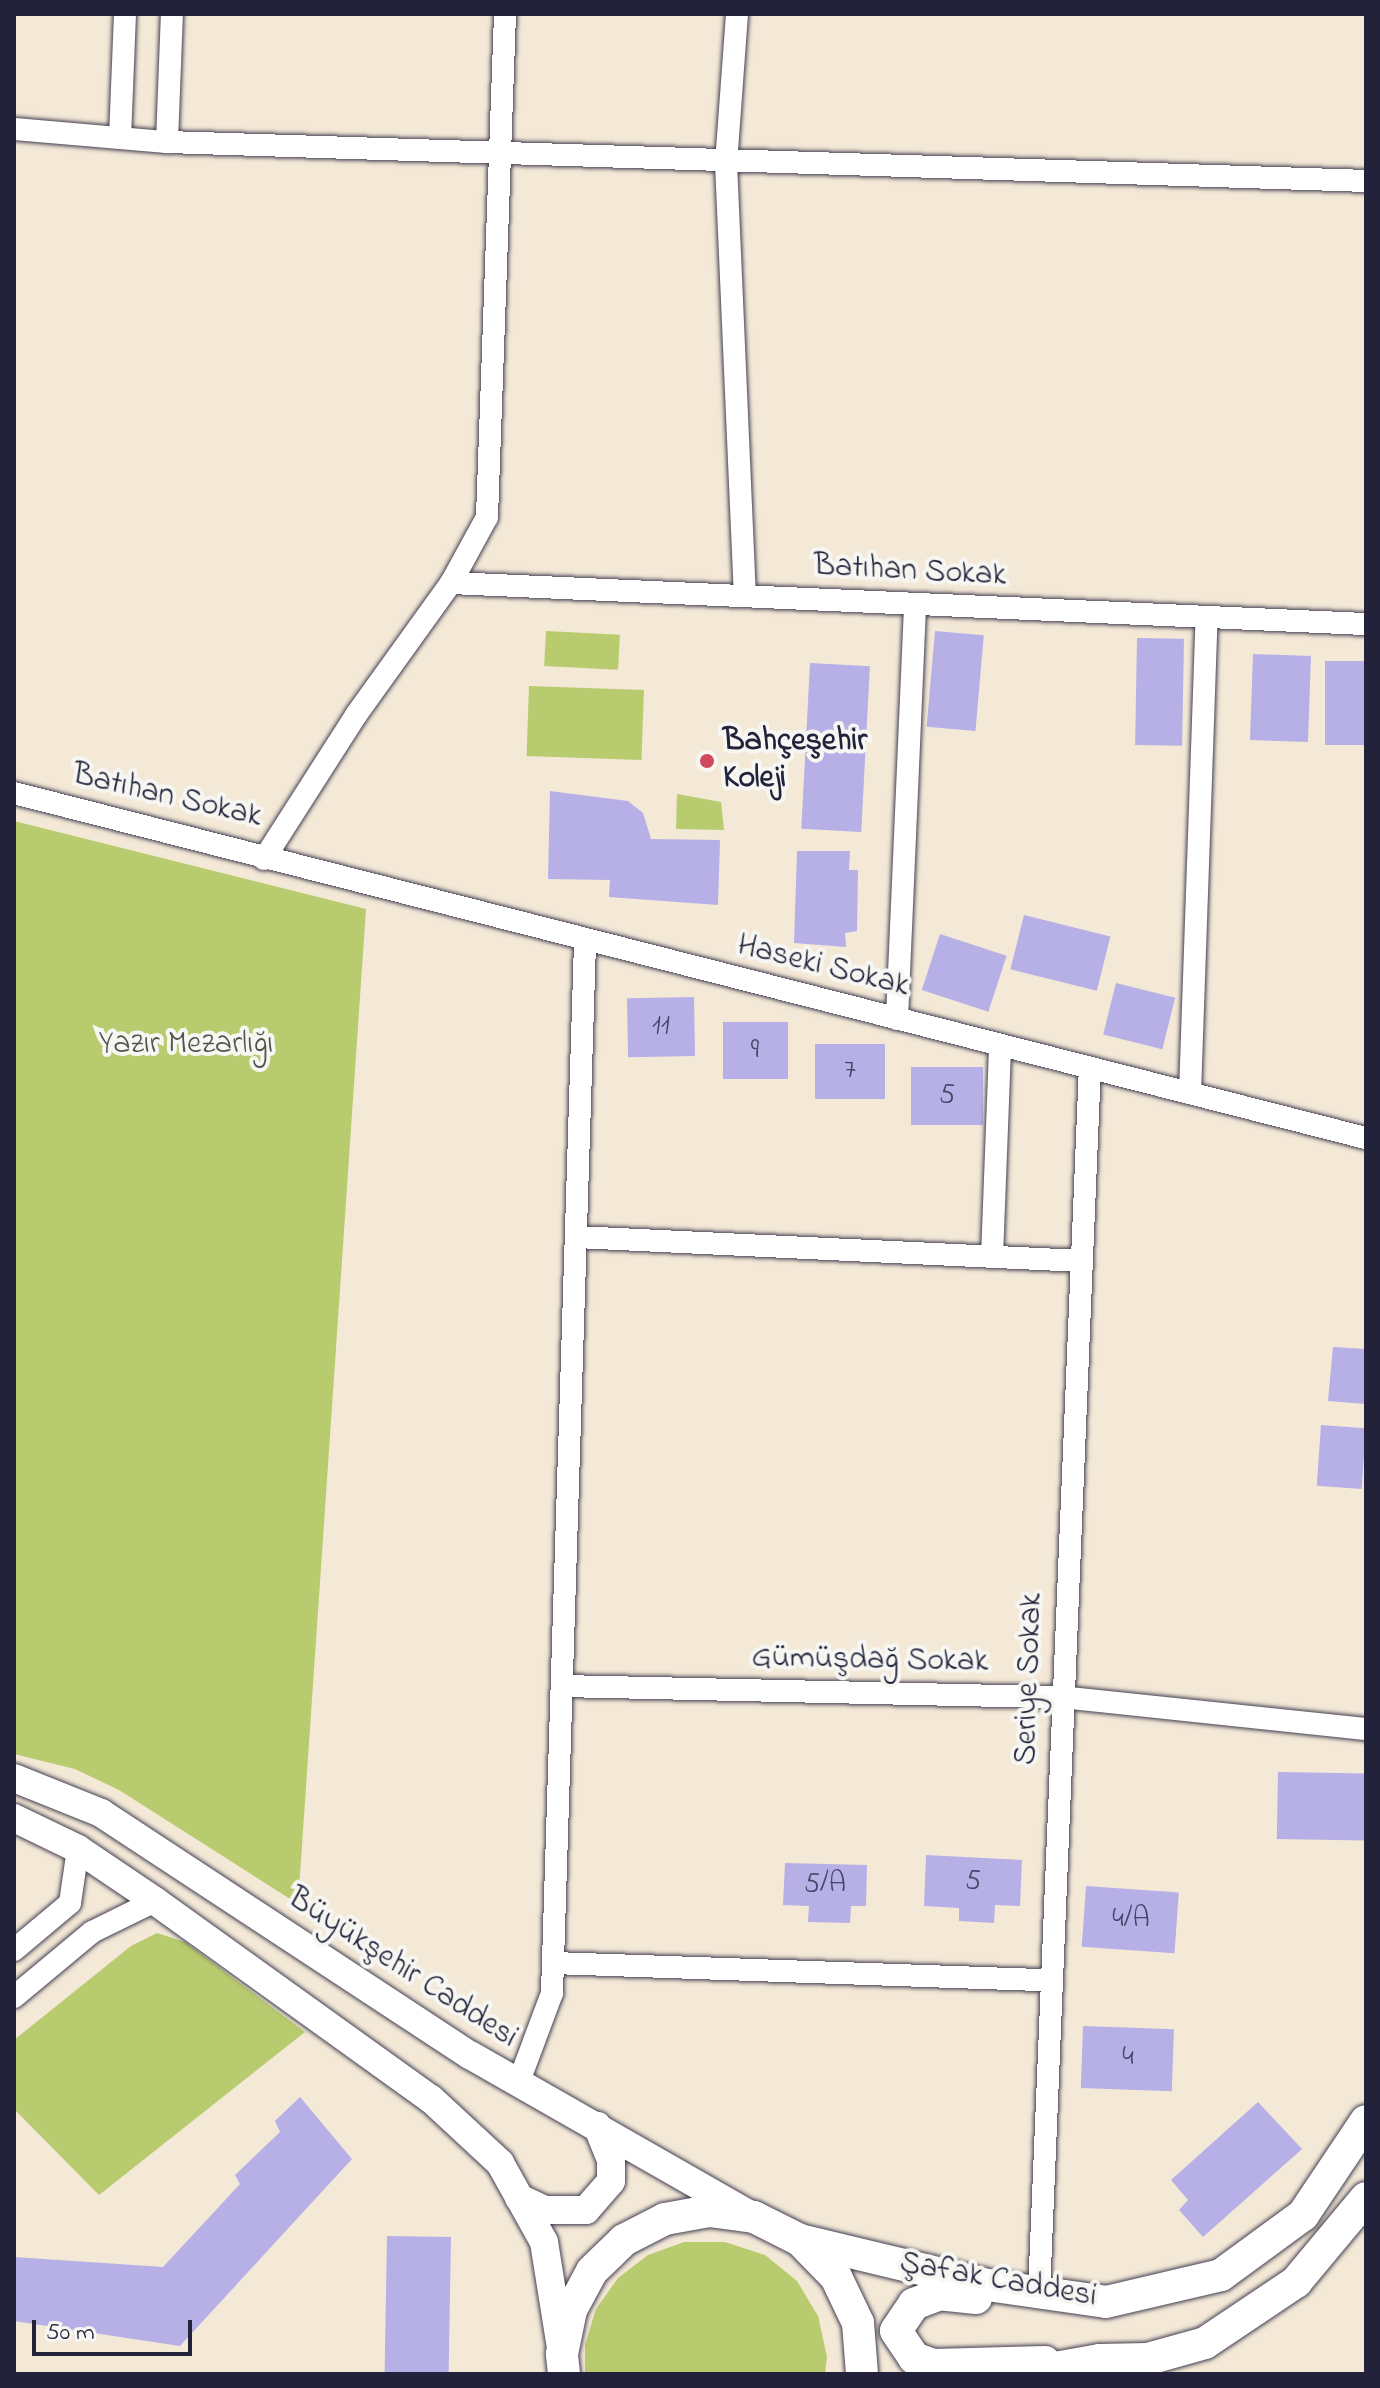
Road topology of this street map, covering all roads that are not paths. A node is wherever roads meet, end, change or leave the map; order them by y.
1 (125, 14) edge
2 (172, 14) edge
3 (505, 14) edge
4 (737, 14) edge
5 (14, 129) edge
6 (120, 138) junction
7 (167, 142) junction
8 (500, 155) junction
9 (726, 163) junction
10 (1366, 181) edge
11 (451, 583) junction
12 (745, 596) junction
13 (915, 604) junction
14 (1207, 617) junction
15 (1366, 624) edge
16 (14, 793) edge
17 (264, 859) junction
18 (585, 940) junction
19 (897, 1019) junction
20 (1000, 1045) junction
21 (1090, 1068) junction
22 (1190, 1093) junction
23 (1366, 1138) edge
24 (576, 1237) junction
25 (992, 1257) junction
26 (1081, 1261) junction
27 (562, 1686) junction
28 (1061, 1697) junction
29 (1366, 1729) edge
30 (14, 1778) edge
31 (14, 1818) edge
32 (78, 1849) junction
33 (155, 1901) junction
34 (70, 1903) junction
35 (92, 1932) junction
36 (14, 1950) edge
37 (553, 1963) junction
38 (1051, 1980) junction
39 (14, 1997) edge
40 (518, 2084) junction
41 (1366, 2121) edge
42 (597, 2126) junction
43 (519, 2198) junction
44 (1366, 2198) edge
45 (754, 2217) junction
46 (800, 2240) junction
47 (1039, 2293) junction
48 (1090, 2362) junction
49 (563, 2364) edge
50 (862, 2374) edge
51 (1021, 2374) edge

1 - 6 street
2 - 7 street
3 - 8 street, Batıhan Sokak
4 - 9 street
5 - 6 street
6 - 7 street
7 - 8 street
8 - 9 street
8 - 11 street, Batıhan Sokak
9 - 10 street
9 - 12 street
11 - 12 street, Batıhan Sokak
11 - 17 street, Batıhan Sokak
12 - 13 street, Batıhan Sokak
13 - 14 street, Batıhan Sokak
13 - 19 street
14 - 15 street, Batıhan Sokak
14 - 22 street
16 - 17 street, Batıhan Sokak
17 - 18 street, Haseki Sokak
18 - 19 street, Haseki Sokak
18 - 24 street
19 - 20 street, Haseki Sokak
20 - 21 street, Haseki Sokak
20 - 25 street
21 - 22 street, Haseki Sokak
21 - 26 street, Seriye Sokak
22 - 23 street, Haseki Sokak
24 - 25 street
24 - 27 street
25 - 26 street
26 - 28 street, Seriye Sokak
27 - 28 street, Gümüşdağ Sokak
27 - 37 street
28 - 29 street, Gümüşdağ Sokak
28 - 38 street, Seriye Sokak
30 - 40 street, Büyükşehir Caddesi
31 - 32 street
32 - 33 street
32 - 34 street
33 - 35 street
33 - 43 street
34 - 35 street
34 - 36 street
35 - 39 street
37 - 38 street
37 - 40 street
38 - 47 street, Seriye Sokak
40 - 42 street, Büyükşehir Caddesi
41 - 47 main road, Şafak Caddesi
42 - 43 street
42 - 45 street, Büyükşehir Caddesi
43 - 49 street
44 - 48 main road, Şafak Caddesi
45 - 46 main road
45 - 49 main road
46 - 47 main road, Şafak Caddesi
46 - 50 main road
47 - 48 main road
48 - 51 main road, Şafak Caddesi

